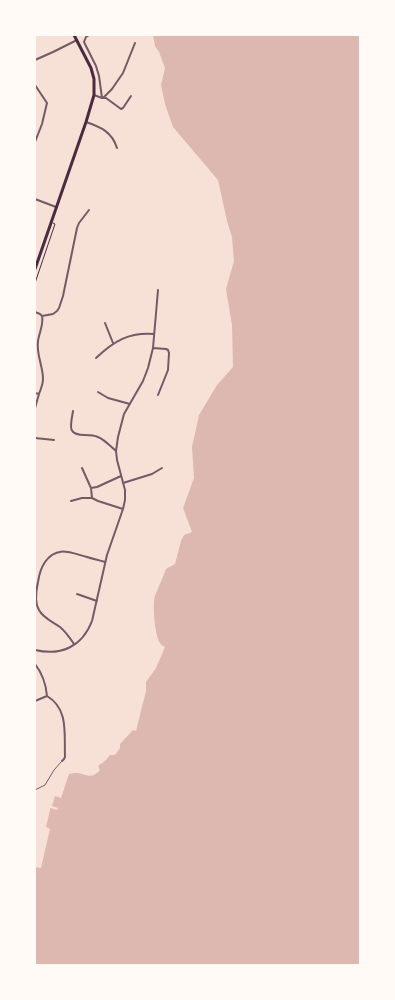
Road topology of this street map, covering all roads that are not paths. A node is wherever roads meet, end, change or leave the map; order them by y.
1 (74, 35) edge
2 (89, 35) edge
3 (77, 40) junction
4 (135, 43) dead end
5 (35, 60) edge
6 (35, 85) edge
7 (94, 95) junction
8 (131, 96) dead end
9 (102, 98) junction
10 (86, 122) junction
11 (35, 142) edge
12 (117, 148) dead end
13 (35, 199) edge
14 (56, 207) junction
15 (89, 210) dead end
16 (35, 269) edge
17 (158, 290) dead end
18 (35, 312) edge
19 (42, 316) junction
20 (106, 323) dead end
21 (154, 334) junction
22 (114, 343) junction
23 (152, 348) junction
24 (96, 358) dead end
25 (98, 392) dead end
26 (35, 393) edge
27 (39, 394) junction
28 (158, 395) dead end
29 (130, 404) junction
30 (35, 408) edge
31 (73, 410) dead end
32 (35, 438) edge
33 (54, 440) dead end
34 (116, 451) junction
35 (82, 468) dead end
36 (162, 468) dead end
37 (121, 476) junction
38 (123, 483) junction
39 (91, 488) junction
40 (92, 498) junction
41 (71, 501) dead end
42 (123, 509) junction
43 (105, 562) junction
44 (77, 594) dead end
45 (97, 602) junction
46 (74, 644) junction
47 (35, 650) edge
48 (35, 664) edge
49 (47, 696) junction
50 (35, 701) edge
51 (62, 761) joint
52 (35, 790) edge

1 - 3 main road
2 - 9 street
3 - 5 street
3 - 7 main road
4 - 9 street
6 - 11 street
7 - 9 street
7 - 10 main road
8 - 9 street
10 - 12 street
10 - 14 main road
13 - 14 street
14 - 16 main road
15 - 19 street
17 - 21 street
18 - 19 street
19 - 27 street
20 - 22 street
21 - 22 street
21 - 23 street
22 - 24 street
23 - 28 street
23 - 29 street
25 - 29 street
26 - 27 street
27 - 30 street
29 - 34 street
31 - 34 street
32 - 33 street
34 - 37 street
35 - 39 street
36 - 38 street
37 - 38 street
37 - 39 street
38 - 42 street
39 - 40 street
40 - 41 street
40 - 42 street
42 - 43 street
43 - 45 street
43 - 46 street
44 - 45 street
45 - 46 street
46 - 47 street
48 - 49 street
49 - 50 street
49 - 51 street
51 - 52 lane

